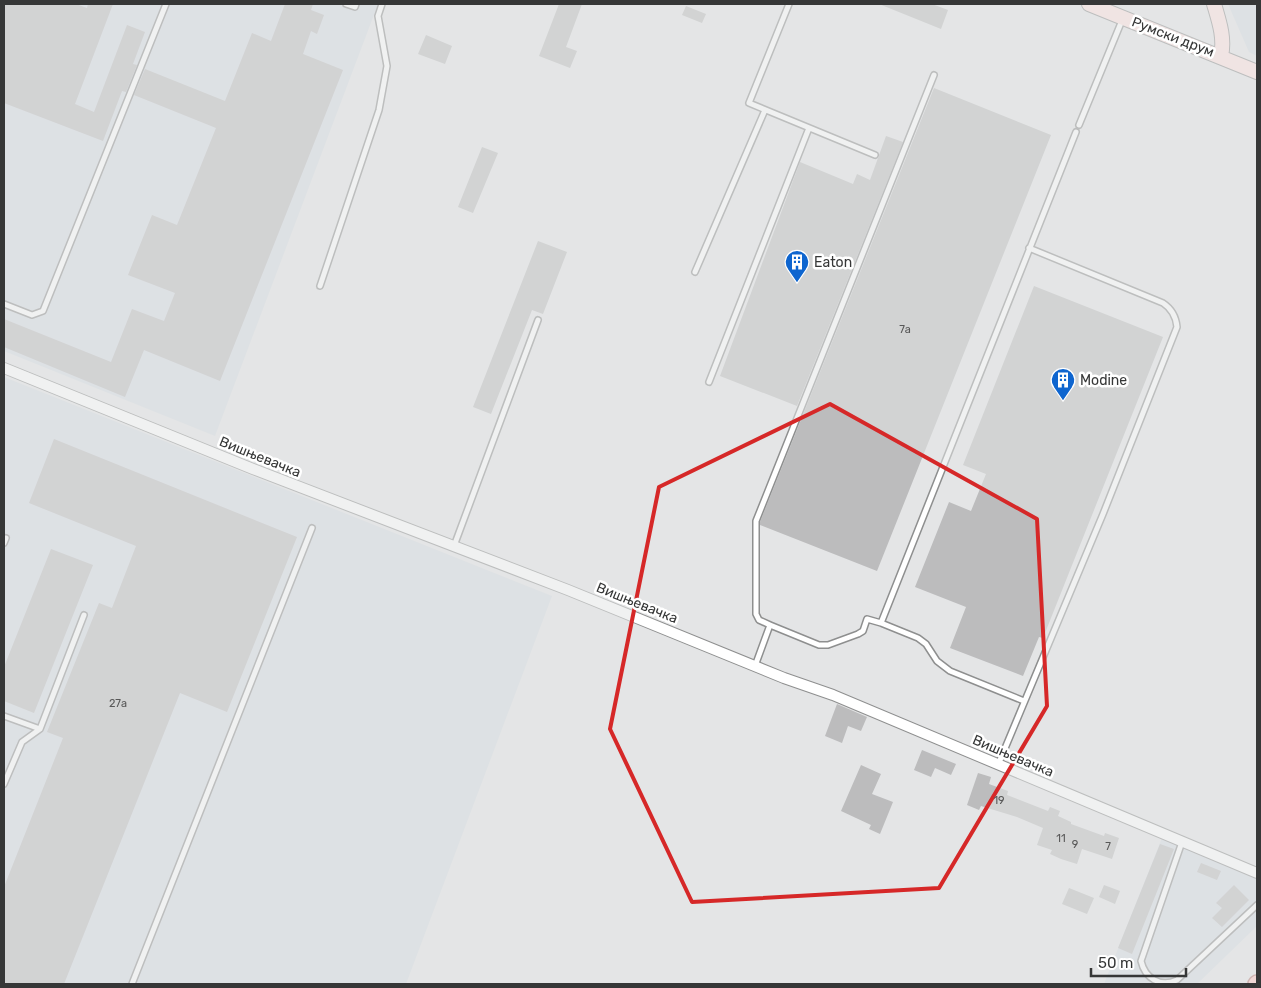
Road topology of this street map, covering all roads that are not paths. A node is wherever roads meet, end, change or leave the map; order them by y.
1 (166, 4) edge
2 (346, 4) edge
3 (356, 4) edge
4 (382, 4) edge
5 (789, 4) edge
6 (1089, 4) edge
7 (1214, 4) edge
8 (1123, 18) junction
9 (1221, 56) junction
10 (1257, 72) edge
11 (934, 75) dead end
12 (765, 110) junction
13 (1079, 125) dead end
14 (809, 128) junction
15 (1076, 132) dead end
16 (875, 155) dead end
17 (1029, 248) junction
18 (695, 272) dead end
19 (320, 286) dead end
20 (4, 304) edge
21 (538, 320) dead end
22 (4, 368) edge
23 (709, 382) dead end
24 (312, 528) dead end
25 (454, 546) junction
26 (84, 615) dead end
27 (881, 623) junction
28 (770, 625) junction
29 (755, 666) junction
30 (1024, 701) junction
31 (4, 716) edge
32 (40, 728) junction
33 (998, 765) junction
34 (4, 784) edge
35 (1182, 842) junction
36 (1257, 873) edge
37 (1257, 905) edge
38 (132, 984) edge

1 - 20 lane
2 - 3 lane
4 - 19 lane
5 - 12 lane
6 - 8 main road, Румски друм
7 - 9 main road
8 - 9 main road, Румски друм
8 - 13 lane
9 - 10 main road, Румски друм
11 - 28 lane
12 - 14 lane
12 - 18 lane
14 - 16 lane
14 - 23 lane
15 - 17 lane
17 - 27 lane
17 - 30 lane
21 - 25 lane
22 - 25 street, Вишњевачка
24 - 38 lane
25 - 29 street, Вишњевачка
26 - 32 lane
27 - 28 lane
27 - 30 lane
28 - 29 lane
29 - 33 street, Вишњевачка
30 - 33 lane
31 - 32 lane
32 - 34 lane
33 - 35 street, Вишњевачка
35 - 36 street, Вишњевачка
35 - 37 lane

